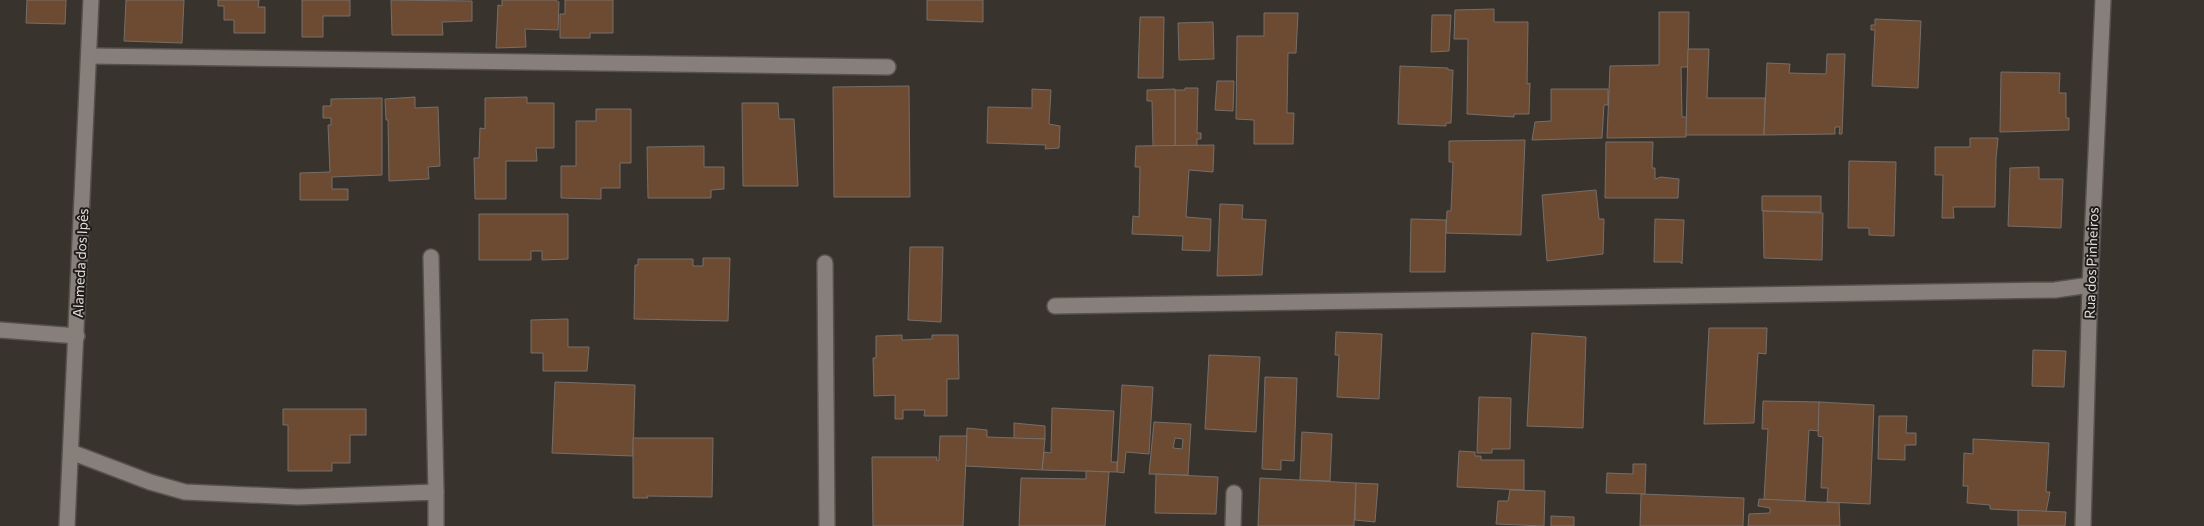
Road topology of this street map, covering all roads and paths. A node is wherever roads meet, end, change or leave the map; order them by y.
1 (91, 0) edge
2 (2103, 0) edge
3 (90, 56) junction
4 (888, 67) dead end
5 (431, 256) dead end
6 (825, 263) dead end
7 (2090, 285) junction
8 (1055, 306) dead end
9 (0, 330) edge
10 (77, 336) junction
11 (70, 452) junction
12 (436, 492) junction
13 (1234, 492) dead end
14 (67, 526) edge
15 (436, 526) edge
16 (827, 526) edge
17 (1233, 526) edge
18 (2084, 526) edge

1 - 3 street, Alameda dos Ipês
2 - 7 street, Rua dos Pinheiros
3 - 4 street
3 - 10 street, Alameda dos Ipês
5 - 12 street
6 - 16 street
7 - 8 street
7 - 18 street, Rua dos Pinheiros
9 - 10 street
10 - 11 street, Alameda dos Ipês
11 - 12 street
11 - 14 street, Alameda dos Ipês
12 - 15 street
13 - 17 street

